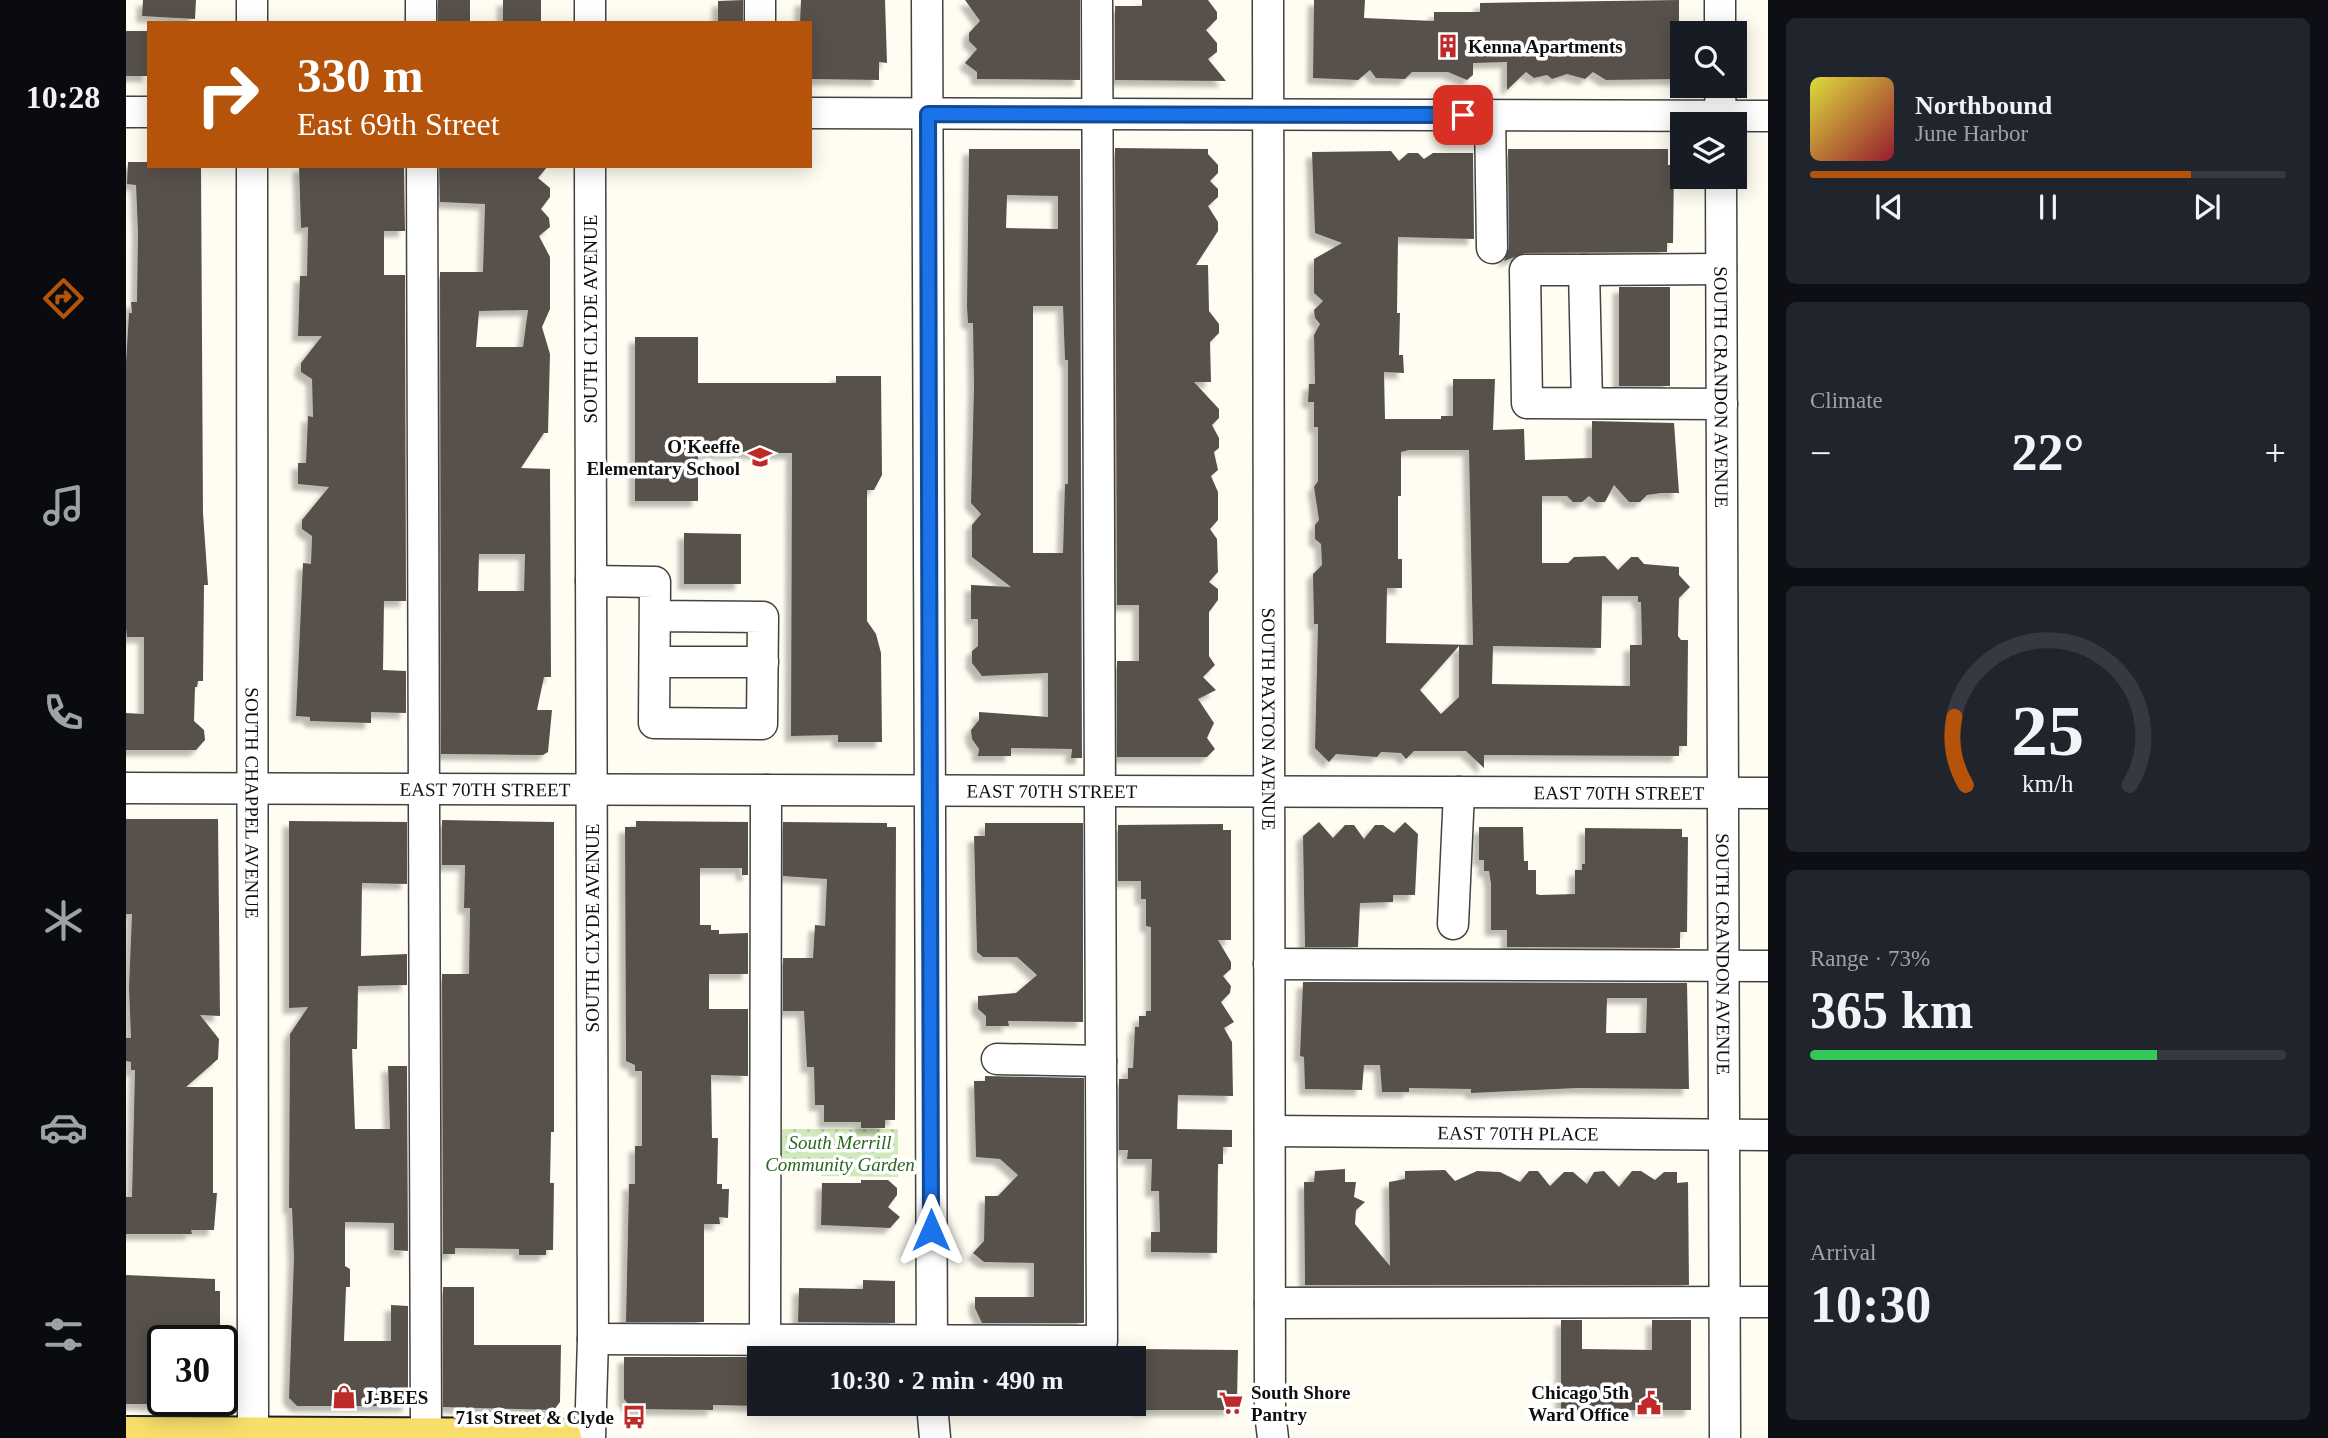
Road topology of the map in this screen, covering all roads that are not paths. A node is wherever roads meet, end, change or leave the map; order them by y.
1 (252, 0) edge
2 (421, 0) edge
3 (590, 0) edge
4 (760, 0) edge
5 (927, 0) edge
6 (1097, 0) edge
7 (1268, 0) edge
8 (1720, 0) edge
9 (252, 21) edge
10 (421, 21) edge
11 (590, 21) edge
12 (760, 21) edge
13 (1720, 21) edge
14 (126, 112) edge
15 (147, 112) edge
16 (812, 113) edge
17 (928, 114) junction
18 (1097, 114) junction
19 (1268, 115) junction
20 (1490, 115) junction
21 (1768, 116) edge
22 (1747, 118) edge
23 (1670, 119) edge
24 (252, 168) edge
25 (422, 168) edge
26 (590, 168) edge
27 (1721, 189) edge
28 (1492, 248) dead end
29 (1721, 269) junction
30 (1584, 270) junction
31 (1587, 403) junction
32 (1722, 404) junction
33 (591, 581) junction
34 (655, 615) junction
35 (654, 662) junction
36 (763, 662) junction
37 (126, 788) edge
38 (253, 788) junction
39 (424, 789) junction
40 (591, 789) junction
41 (766, 790) junction
42 (930, 790) junction
43 (1100, 791) junction
44 (1269, 791) junction
45 (1460, 792) junction
46 (1723, 793) junction
47 (1768, 793) edge
48 (1453, 924) dead end
49 (1269, 964) junction
50 (1723, 966) junction
51 (1768, 966) edge
52 (997, 1059) dead end
53 (1101, 1061) junction
54 (1270, 1131) junction
55 (1724, 1135) junction
56 (1768, 1135) edge
57 (1723, 1302) junction
58 (1768, 1302) edge
59 (1270, 1303) junction
60 (593, 1339) junction
61 (765, 1339) junction
62 (882, 1346) edge
63 (932, 1346) edge
64 (996, 1346) edge
65 (933, 1416) edge
66 (126, 1436) edge
67 (253, 1437) edge
68 (426, 1438) edge
69 (562, 1438) edge
70 (590, 1438) edge
71 (935, 1438) edge
72 (1273, 1438) edge
73 (1725, 1438) edge

1 - 9 street
2 - 10 street
3 - 11 street
4 - 12 street
5 - 17 street
6 - 18 street
7 - 19 street, SOUTH PAXTON AVENUE
8 - 13 street
14 - 15 street
16 - 17 street
17 - 18 street
17 - 42 street
18 - 19 street
18 - 43 street
19 - 20 street
19 - 44 street, SOUTH PAXTON AVENUE
20 - 23 street
20 - 28 street
21 - 22 street
24 - 38 street, SOUTH CHAPPEL AVENUE
25 - 39 street
26 - 33 street, SOUTH CLYDE AVENUE
27 - 29 street, SOUTH CRANDON AVENUE
29 - 30 street
29 - 32 street, SOUTH CRANDON AVENUE
30 - 31 street
30 - 31 street
31 - 32 street
32 - 46 street, SOUTH CRANDON AVENUE
33 - 34 street
33 - 40 street, SOUTH CLYDE AVENUE
34 - 35 street
34 - 36 street
35 - 36 street
35 - 36 street
37 - 38 street, EAST 70TH STREET
38 - 39 street, EAST 70TH STREET
38 - 67 street, SOUTH CHAPPEL AVENUE
39 - 40 street, EAST 70TH STREET
39 - 68 street
40 - 41 street, EAST 70TH STREET
40 - 60 street, SOUTH CLYDE AVENUE
41 - 42 street, EAST 70TH STREET
41 - 61 street
42 - 43 street, EAST 70TH STREET
42 - 63 street
43 - 44 street, EAST 70TH STREET
43 - 53 street
44 - 45 street, EAST 70TH STREET
44 - 49 street, SOUTH PAXTON AVENUE
45 - 46 street, EAST 70TH STREET
45 - 48 street
46 - 47 street, EAST 70TH STREET
46 - 50 street, SOUTH CRANDON AVENUE
49 - 50 street
49 - 54 street, SOUTH PAXTON AVENUE
50 - 51 street
50 - 55 street, SOUTH CRANDON AVENUE
52 - 53 street
53 - 64 street
54 - 55 street, EAST 70TH PLACE
54 - 59 street, SOUTH PAXTON AVENUE
55 - 56 street, EAST 70TH PLACE
55 - 57 street, SOUTH CRANDON AVENUE
57 - 58 street
57 - 59 street
57 - 73 street, SOUTH CRANDON AVENUE
59 - 72 street, SOUTH PAXTON AVENUE
60 - 61 street
60 - 70 street, SOUTH CLYDE AVENUE
61 - 62 street
65 - 71 street
66 - 67 main road
67 - 68 main road
68 - 69 main road

